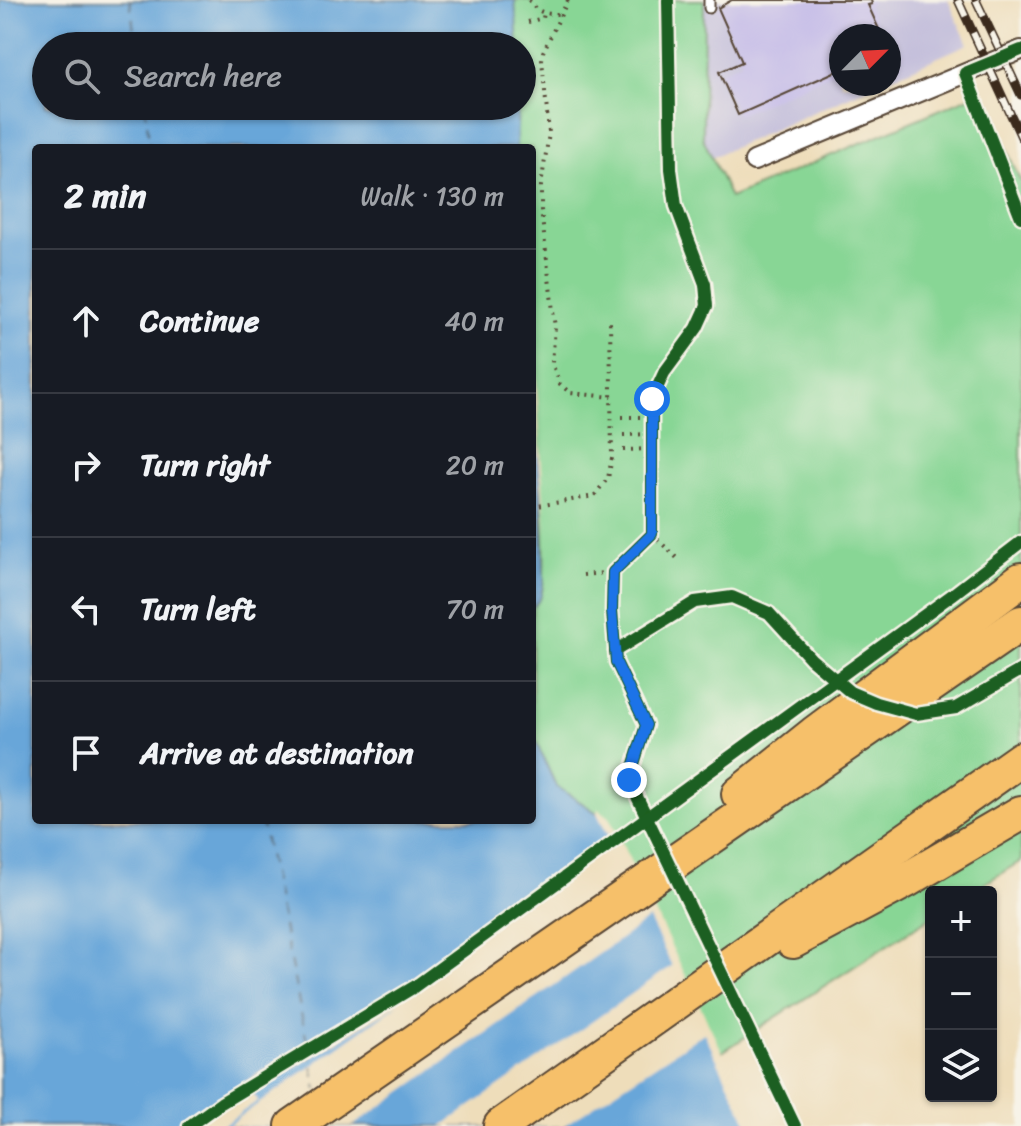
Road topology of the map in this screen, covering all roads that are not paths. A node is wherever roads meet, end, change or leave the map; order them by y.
1 (1021, 50) edge
2 (754, 161) dead end
3 (1021, 580) edge
4 (1021, 623) edge
5 (1021, 759) edge
6 (1021, 813) edge
7 (653, 879) junction
8 (713, 978) junction
9 (293, 1126) edge
10 (501, 1126) edge

1 - 2 street
3 - 7 highway
4 - 7 highway
5 - 8 highway
6 - 8 highway
7 - 9 highway
8 - 10 highway

